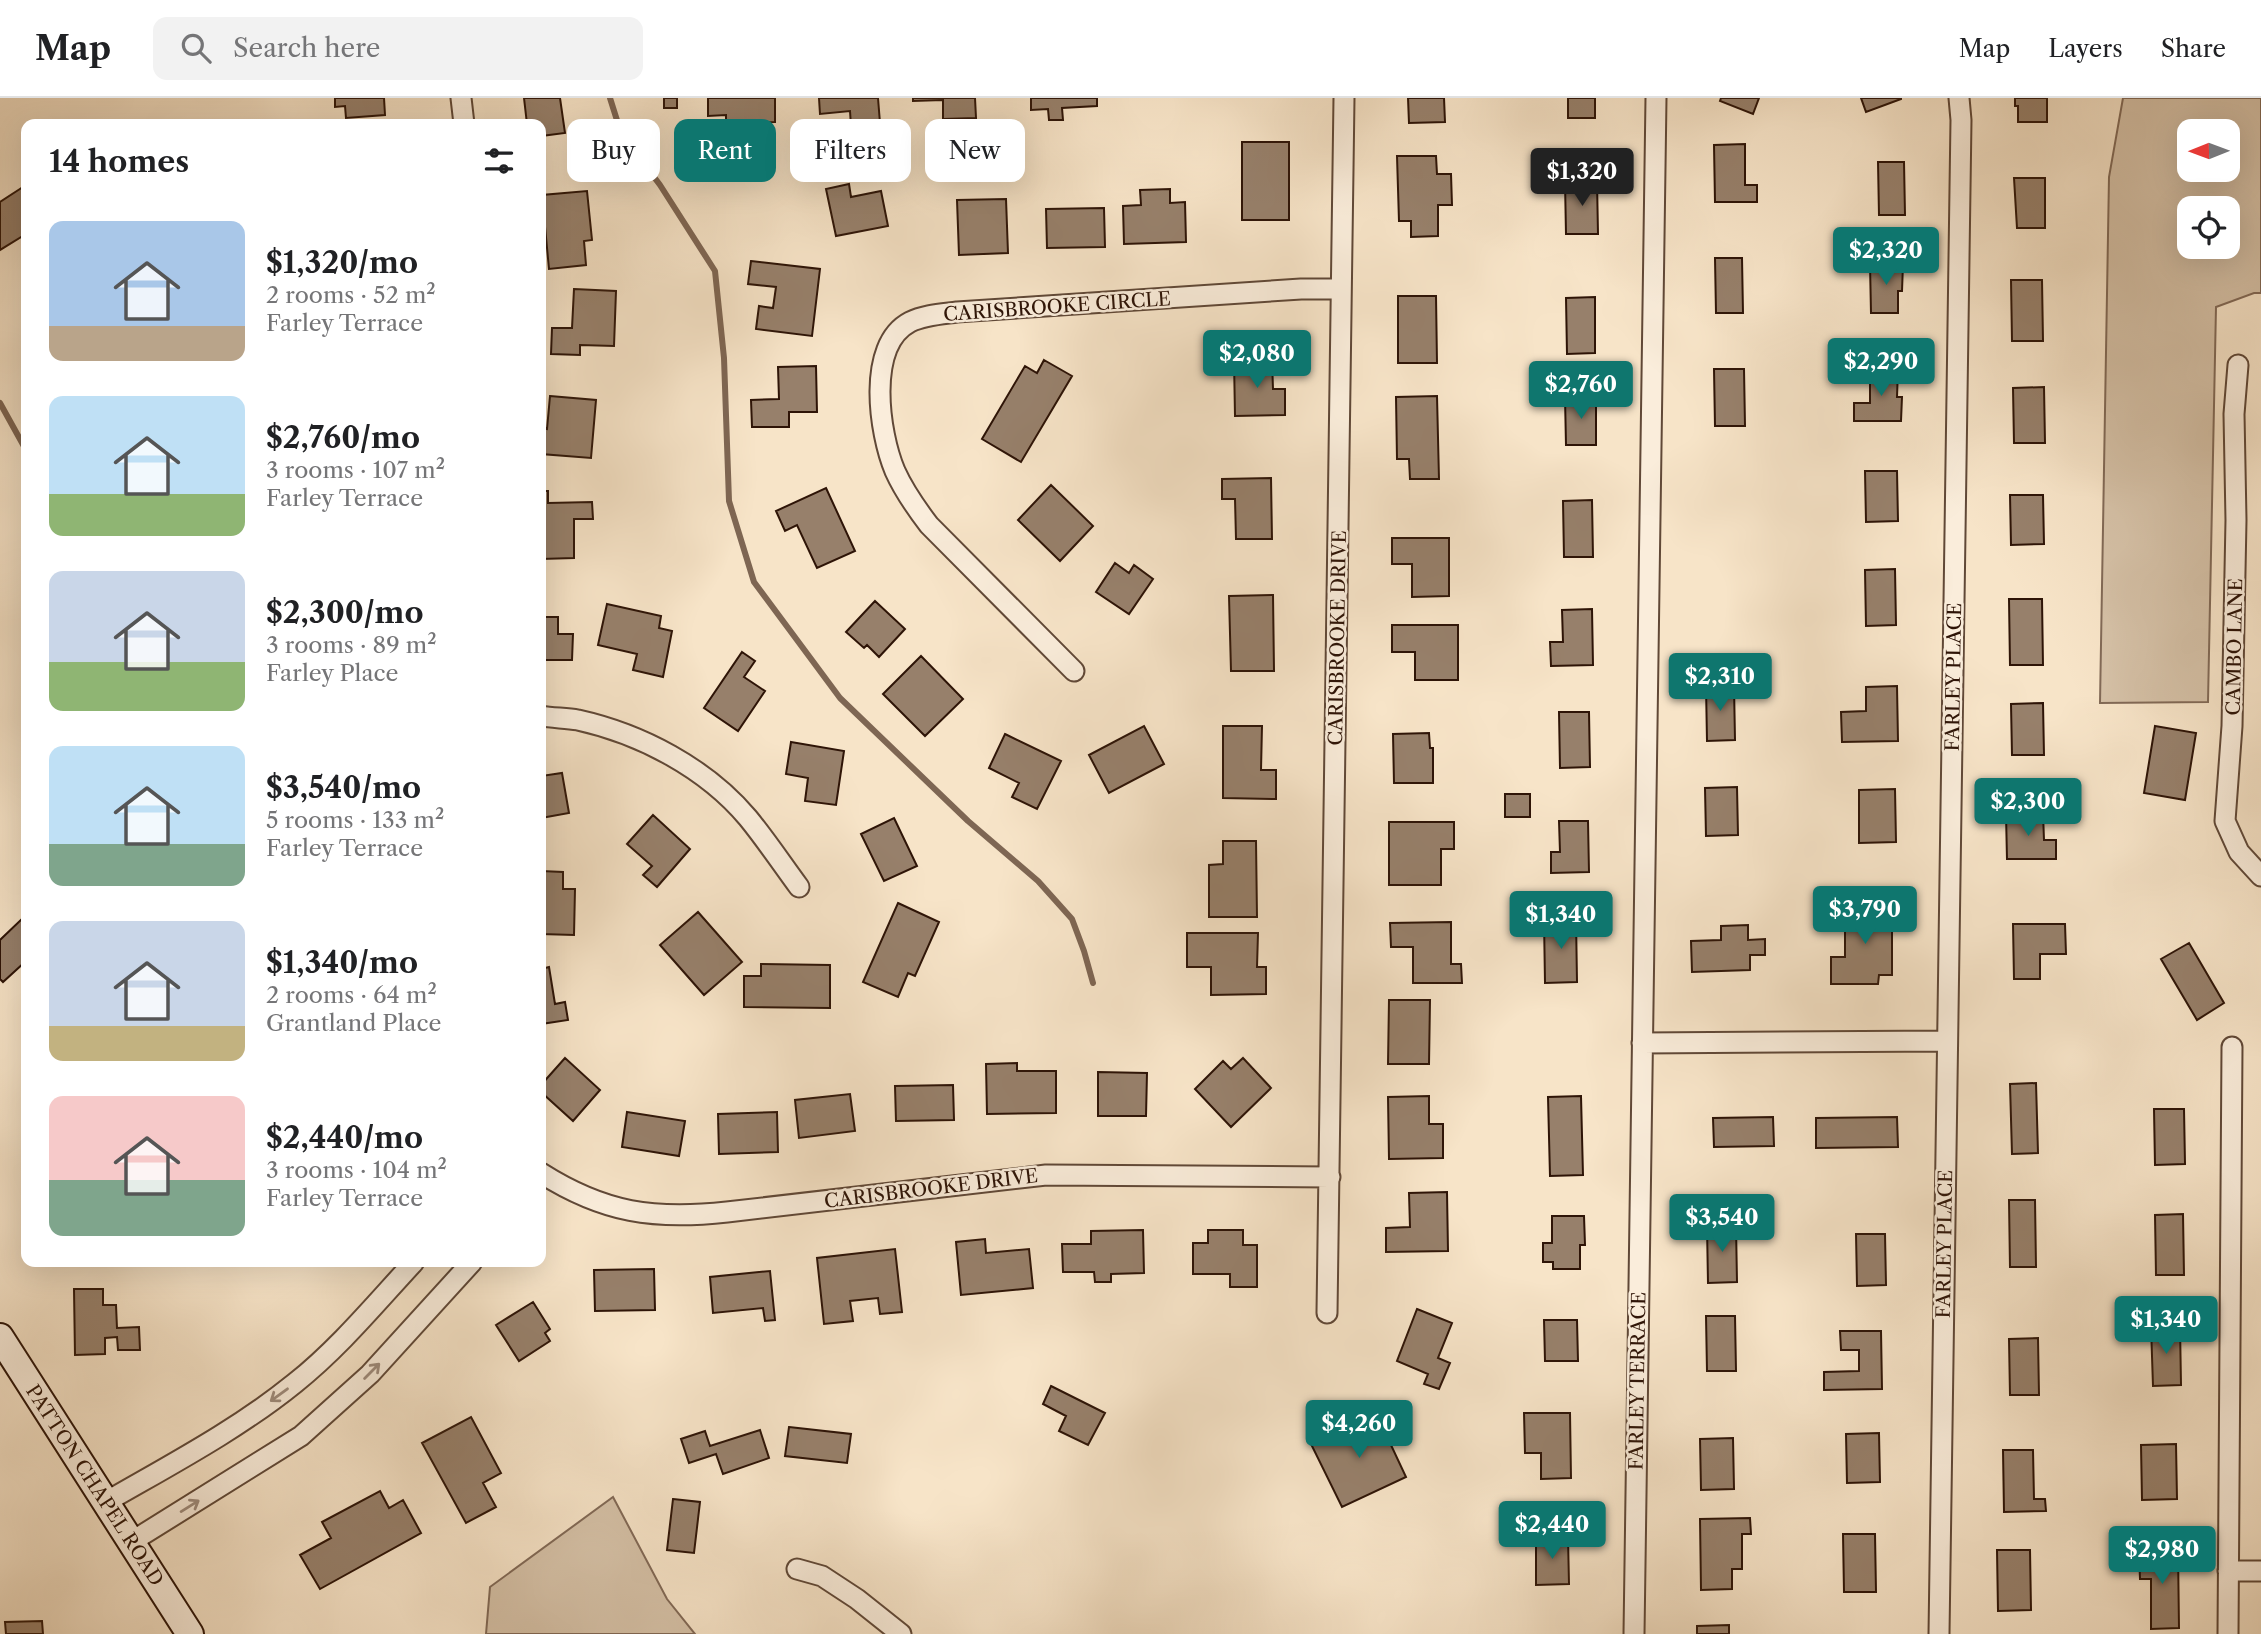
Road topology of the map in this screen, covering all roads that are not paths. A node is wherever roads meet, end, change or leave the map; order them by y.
1 (461, 98) edge
2 (1344, 98) edge
3 (1656, 98) edge
4 (1959, 98) edge
5 (463, 119) edge
6 (1341, 289) junction
7 (2238, 365) dead end
8 (1074, 671) dead end
9 (546, 717) edge
10 (2261, 876) edge
11 (799, 887) dead end
12 (1947, 1041) junction
13 (1642, 1043) junction
14 (2231, 1047) dead end
15 (1330, 1177) junction
16 (546, 1181) edge
17 (409, 1267) edge
18 (467, 1267) edge
19 (1327, 1313) dead end
20 (0, 1337) edge
21 (106, 1502) junction
22 (131, 1542) junction
23 (797, 1569) dead end
24 (2228, 1571) junction
25 (2261, 1571) edge
26 (190, 1634) edge
27 (901, 1634) edge
28 (1634, 1634) edge
29 (1939, 1634) edge
30 (2228, 1634) edge

1 - 5 street
2 - 6 street, CARISBROOKE DRIVE
3 - 13 street, FARLEY TERRACE
4 - 12 street, FARLEY PLACE
6 - 8 street, CARISBROOKE CIRCLE
6 - 15 street, CARISBROOKE DRIVE
7 - 10 street, CAMBO LANE
9 - 11 street
12 - 13 street
12 - 29 street, FARLEY PLACE
13 - 28 street, FARLEY TERRACE
14 - 24 street
15 - 16 street, CARISBROOKE DRIVE
15 - 19 street, CARISBROOKE DRIVE
17 -> 21 street
22 -> 18 street
20 - 21 street, PATTON CHAPEL ROAD
21 - 22 street, PATTON CHAPEL ROAD
22 - 26 street, PATTON CHAPEL ROAD
23 - 27 street
24 - 25 street
24 - 30 street

